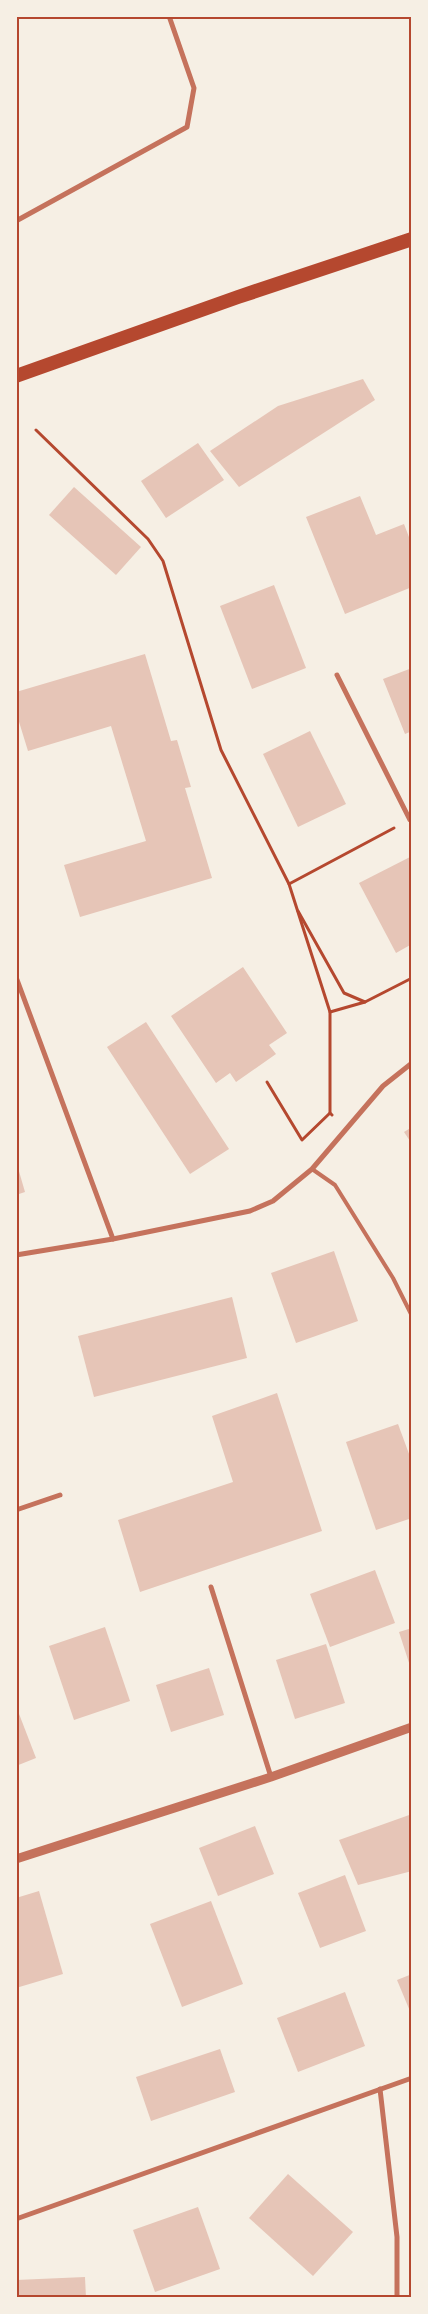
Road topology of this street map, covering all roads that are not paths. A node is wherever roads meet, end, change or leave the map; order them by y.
1 (169, 16) edge
2 (16, 222) edge
3 (412, 239) edge
4 (16, 376) edge
5 (336, 675) dead end
6 (411, 819) edge
7 (16, 977) edge
8 (412, 1063) edge
9 (312, 1169) junction
10 (113, 1239) junction
11 (16, 1256) edge
12 (412, 1316) edge
13 (60, 1495) dead end
14 (16, 1510) edge
15 (212, 1586) dead end
16 (412, 1727) edge
17 (271, 1777) junction
18 (16, 1859) edge
19 (412, 2078) edge
20 (380, 2089) junction
21 (16, 2219) edge
22 (397, 2298) edge

1 - 2 street
3 - 4 highway
5 - 6 street
7 - 10 street
8 - 9 street
9 - 10 street
9 - 12 lane
10 - 11 street
13 - 14 street
15 - 17 street
16 - 17 street
17 - 18 street
19 - 20 street
20 - 21 street
20 - 22 street

